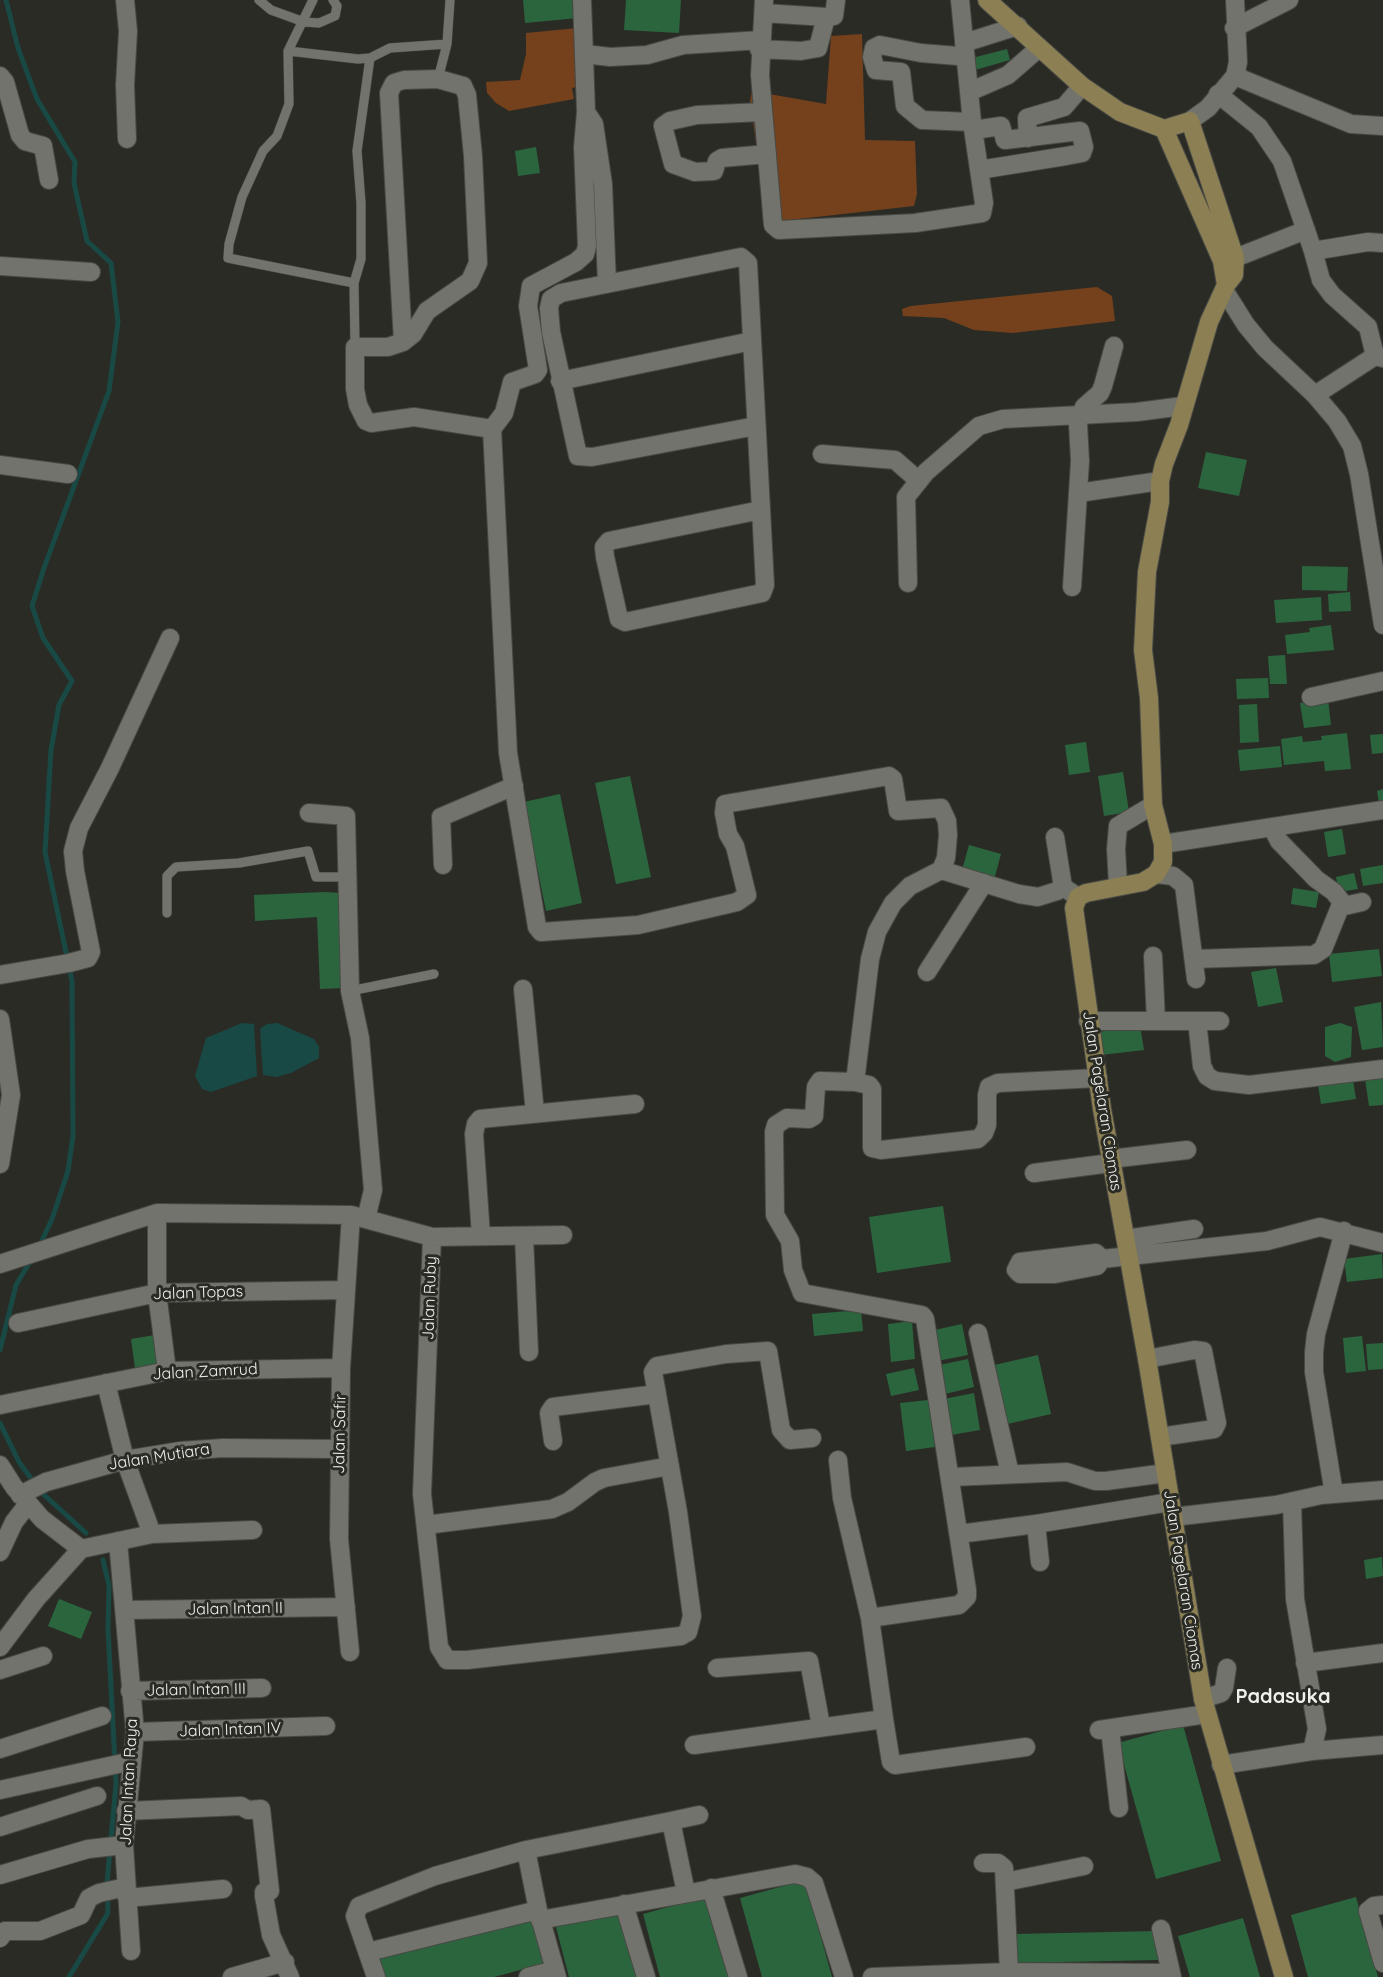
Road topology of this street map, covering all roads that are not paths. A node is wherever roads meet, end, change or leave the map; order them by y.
1 (125, 0) edge
2 (258, 0) edge
3 (313, 0) edge
4 (333, 0) edge
5 (450, 0) edge
6 (582, 0) edge
7 (837, 0) edge
8 (960, 0) edge
9 (987, 0) edge
10 (1235, 0) edge
11 (1289, 0) edge
12 (764, 6) edge
13 (826, 17) junction
14 (304, 21) junction
15 (1018, 26) junction
16 (1234, 28) junction
17 (447, 44) junction
18 (760, 45) junction
19 (1039, 48) junction
20 (964, 49) junction
21 (288, 51) junction
22 (585, 54) junction
23 (370, 58) junction
24 (0, 76) edge
25 (1235, 76) junction
26 (438, 79) junction
27 (1082, 86) junction
28 (969, 92) junction
29 (1218, 94) junction
30 (586, 112) junction
31 (762, 112) junction
32 (1190, 121) junction
33 (973, 126) junction
34 (1383, 126) edge
35 (1164, 129) junction
36 (1028, 138) junction
37 (127, 139) dead end
38 (767, 154) junction
39 (979, 170) junction
40 (49, 180) dead end
41 (1306, 230) junction
42 (1383, 243) edge
43 (1313, 251) junction
44 (1235, 258) junction
45 (0, 266) edge
46 (91, 272) dead end
47 (354, 283) junction
48 (607, 284) junction
49 (1225, 288) junction
50 (752, 341) junction
51 (403, 342) junction
52 (1114, 346) dead end
53 (355, 347) junction
54 (1379, 357) edge
55 (561, 381) junction
56 (1315, 395) junction
57 (1183, 406) junction
58 (1080, 415) junction
59 (756, 426) junction
60 (492, 429) junction
61 (822, 454) dead end
62 (0, 465) edge
63 (68, 474) dead end
64 (919, 481) junction
65 (1160, 481) junction
66 (1078, 493) junction
67 (761, 510) junction
68 (908, 584) dead end
69 (1072, 587) dead end
70 (1383, 625) edge
71 (170, 638) dead end
72 (1383, 681) edge
73 (1311, 697) dead end
74 (513, 786) junction
75 (1153, 805) junction
76 (1383, 810) edge
77 (309, 813) dead end
78 (1272, 827) junction
79 (1055, 837) dead end
80 (1163, 844) junction
81 (443, 865) dead end
82 (941, 870) junction
83 (1156, 874) junction
84 (348, 877) junction
85 (984, 883) junction
86 (1118, 885) junction
87 (1070, 892) junction
88 (1362, 902) dead end
89 (1344, 905) junction
90 (167, 913) dead end
91 (1153, 956) dead end
92 (1195, 959) junction
93 (927, 972) dead end
94 (434, 974) dead end
95 (0, 975) edge
96 (1196, 979) dead end
97 (523, 989) dead end
98 (350, 991) junction
99 (0, 1018) edge
100 (1088, 1021) junction
101 (1156, 1021) junction
102 (1197, 1021) junction
103 (1221, 1021) dead end
104 (1383, 1069) edge
105 (5, 1078) edge
106 (1098, 1078) junction
107 (855, 1082) junction
108 (635, 1104) dead end
109 (535, 1113) junction
110 (1187, 1150) dead end
111 (1111, 1161) junction
112 (0, 1164) edge
113 (1034, 1173) dead end
114 (157, 1213) junction
115 (359, 1217) junction
116 (1194, 1229) dead end
117 (1344, 1231) junction
118 (481, 1236) junction
119 (524, 1236) junction
120 (563, 1236) dead end
121 (432, 1237) junction
122 (1383, 1243) edge
123 (1127, 1247) junction
124 (1102, 1259) dead end
125 (5, 1263) edge
126 (346, 1290) junction
127 (157, 1293) junction
128 (18, 1323) dead end
129 (978, 1333) dead end
130 (529, 1352) dead end
131 (1147, 1359) junction
132 (341, 1368) junction
133 (167, 1371) junction
134 (106, 1383) junction
135 (657, 1394) junction
136 (2, 1405) edge
137 (1160, 1437) junction
138 (812, 1438) dead end
139 (553, 1441) dead end
140 (339, 1449) junction
141 (125, 1460) junction
142 (838, 1460) dead end
143 (0, 1465) edge
144 (670, 1466) junction
145 (1166, 1473) junction
146 (1010, 1474) junction
147 (952, 1477) junction
148 (1383, 1490) edge
149 (32, 1492) junction
150 (1335, 1494) junction
151 (1292, 1502) junction
152 (1172, 1510) junction
153 (1036, 1524) junction
154 (426, 1525) junction
155 (253, 1530) dead end
156 (152, 1534) junction
157 (959, 1534) junction
158 (113, 1542) junction
159 (83, 1549) junction
160 (0, 1552) edge
161 (1040, 1562) dead end
162 (346, 1607) junction
163 (125, 1610) junction
164 (870, 1618) junction
165 (0, 1647) edge
166 (350, 1652) dead end
167 (1383, 1653) edge
168 (43, 1656) dead end
169 (1305, 1663) junction
170 (717, 1668) dead end
171 (1227, 1668) dead end
172 (0, 1670) edge
173 (262, 1688) dead end
174 (130, 1691) junction
175 (1205, 1707) junction
176 (102, 1716) dead end
177 (884, 1719) junction
178 (326, 1726) dead end
179 (821, 1726) junction
180 (135, 1732) junction
181 (694, 1745) dead end
182 (1383, 1745) edge
183 (1026, 1747) dead end
184 (0, 1749) edge
185 (1312, 1751) junction
186 (128, 1762) junction
187 (1221, 1765) junction
188 (0, 1790) edge
189 (97, 1796) dead end
190 (1119, 1808) dead end
191 (126, 1811) junction
192 (699, 1815) dead end
193 (671, 1821) junction
194 (0, 1827) edge
195 (121, 1845) junction
196 (526, 1850) junction
197 (983, 1863) dead end
198 (1084, 1866) dead end
199 (0, 1875) edge
200 (1005, 1882) junction
201 (711, 1888) junction
202 (222, 1889) dead end
203 (116, 1892) junction
204 (686, 1893) junction
205 (624, 1904) junction
206 (1383, 1905) edge
207 (539, 1915) junction
208 (1161, 1929) dead end
209 (0, 1938) edge
210 (130, 1951) dead end
211 (368, 1952) junction
212 (1383, 1963) edge
213 (287, 1970) edge
214 (1009, 1972) junction
215 (556, 1974) edge
216 (1171, 1975) edge
217 (904, 1976) edge
218 (232, 1977) edge
219 (376, 1977) edge
220 (528, 1977) edge
221 (646, 1977) edge
222 (738, 1977) edge
223 (844, 1977) edge
224 (872, 1977) edge
225 (1284, 1977) edge

1 - 37 street
2 - 14 lane
3 - 14 lane
4 - 14 lane
5 - 17 lane
6 - 22 street
7 - 13 street
8 - 20 street
9 - 15 main road
10 - 16 street
11 - 16 street
12 - 13 street
12 - 18 street
13 - 18 street
14 - 21 lane
15 - 19 main road
15 - 20 street
16 - 25 street
17 - 23 lane
17 - 26 lane
18 - 22 street
18 - 31 street
19 - 27 main road
19 - 28 street
20 - 28 street
20 - 33 street
21 - 23 lane
21 - 47 lane
22 - 30 street
23 - 47 lane
24 - 40 street
25 - 29 street
25 - 34 street
26 - 51 street
26 - 51 street
27 - 35 main road
27 - 36 street
28 - 33 street
29 - 32 street
29 - 41 street
30 - 48 street
30 - 60 street
31 - 38 street
31 - 38 street
32 - 35 main road
32 - 44 main road
33 - 36 street
33 - 39 street
35 - 49 main road
36 - 39 street
38 - 39 street
41 - 43 street
41 - 44 street
42 - 43 street
43 - 54 street
44 - 49 main road
45 - 46 street
47 - 53 lane
48 - 50 street
48 - 55 street
49 - 56 street
49 - 57 main road
50 - 55 street
50 - 59 street
51 - 53 street
52 - 58 street
53 - 60 street
54 - 56 street
55 - 59 street
56 - 70 street
57 - 58 street
57 - 65 main road
58 - 64 street
58 - 66 street
59 - 67 street
60 - 74 street
61 - 64 street
62 - 63 street
64 - 68 street
65 - 66 street
65 - 75 main road
66 - 69 street
67 - 67 street
71 - 95 street
72 - 73 street
74 - 81 street
74 - 82 street
75 - 80 main road
75 - 86 street
76 - 78 street
77 - 84 street, Jalan Safir
78 - 80 street
78 - 89 street
79 - 87 street
80 - 83 main road
82 - 85 street
82 - 107 street
83 - 86 main road
83 - 92 street
84 - 90 lane
84 - 98 street, Jalan Safir
85 - 87 street
85 - 93 street
86 - 87 main road
87 - 100 main road, Jalan Pagelaran Ciomas
88 - 89 street
89 - 92 street
91 - 101 street
92 - 96 street
94 - 98 lane
97 - 109 street
98 - 115 street, Jalan Safir
99 - 105 street
100 - 101 street
100 - 106 main road, Jalan Pagelaran Ciomas
101 - 102 street
102 - 103 street
102 - 104 street
105 - 112 street
106 - 107 street
106 - 111 main road, Jalan Pagelaran Ciomas
107 - 147 street
108 - 109 street
109 - 118 street
110 - 111 street
111 - 113 street
111 - 123 main road, Jalan Pagelaran Ciomas
114 - 115 street, Jalan Ruby
114 - 125 street, Jalan Ruby
114 - 127 street
115 - 121 street, Jalan Ruby
115 - 126 street, Jalan Safir
116 - 123 street
117 - 122 street
117 - 123 street
117 - 150 street
118 - 119 street
118 - 121 street
119 - 120 street
119 - 130 street
121 - 154 street, Jalan Ruby
123 - 124 street
123 - 131 main road, Jalan Pagelaran Ciomas
126 - 127 street, Jalan Topas
126 - 132 street, Jalan Safir
127 - 128 street, Jalan Topas
127 - 133 street
129 - 146 street
131 - 137 main road, Jalan Pagelaran Ciomas
131 - 137 street
132 - 133 street, Jalan Zamrud
132 - 140 street, Jalan Safir
133 - 134 street, Jalan Zamrud
134 - 136 street, Jalan Zamrud
134 - 141 street
135 - 138 street
135 - 139 street
135 - 144 street
137 - 145 main road, Jalan Pagelaran Ciomas
140 - 141 street, Jalan Mutiara
140 - 162 street, Jalan Safir
141 - 149 street, Jalan Mutiara
141 - 156 street
142 - 164 street
143 - 149 street
144 - 154 street
144 - 154 street, Jalan Ruby
145 - 146 street
145 - 152 main road, Jalan Pagelaran Ciomas
146 - 147 street
147 - 157 street
148 - 150 street
149 - 159 street
149 - 160 street
150 - 151 street
151 - 152 street
151 - 169 street
152 - 153 street
152 - 175 main road, Jalan Pagelaran Ciomas
153 - 157 street
153 - 161 street
155 - 156 street
156 - 158 street
157 - 164 street
158 - 159 street
158 - 163 street, Jalan Intan Raya
159 - 165 street
162 - 163 street, Jalan Intan II
162 - 166 street, Jalan Safir
163 - 174 street, Jalan Intan Raya
164 - 177 street
167 - 169 street
168 - 172 street
169 - 185 street
170 - 179 street
171 - 175 street
173 - 174 street, Jalan Intan III
174 - 180 street, Jalan Intan Raya
175 - 187 main road, Jalan Pagelaran Ciomas
175 - 190 street
176 - 184 street
177 - 179 street
177 - 183 street
178 - 180 street, Jalan Intan IV
179 - 181 street
180 - 186 street, Jalan Intan Raya
182 - 185 street
185 - 187 street
186 - 188 street
186 - 191 street, Jalan Intan Raya
187 - 225 main road, Jalan Pagelaran Ciomas
189 - 194 street
191 - 195 street, Jalan Intan Raya
191 - 213 street
192 - 193 street
193 - 196 street
193 - 204 street
195 - 199 street
195 - 203 street, Jalan Intan Raya
196 - 207 street
196 - 211 street
197 - 200 street
198 - 200 street
200 - 214 street
201 - 204 street
201 - 222 street
201 - 223 street
202 - 203 street
203 - 209 street
203 - 210 street, Jalan Intan Raya
204 - 205 street
205 - 207 street
205 - 221 street
206 - 212 street
207 - 211 street
207 - 215 street
208 - 216 street
211 - 219 street
213 - 218 street
214 - 216 street
214 - 217 street
215 - 220 street
217 - 224 street

